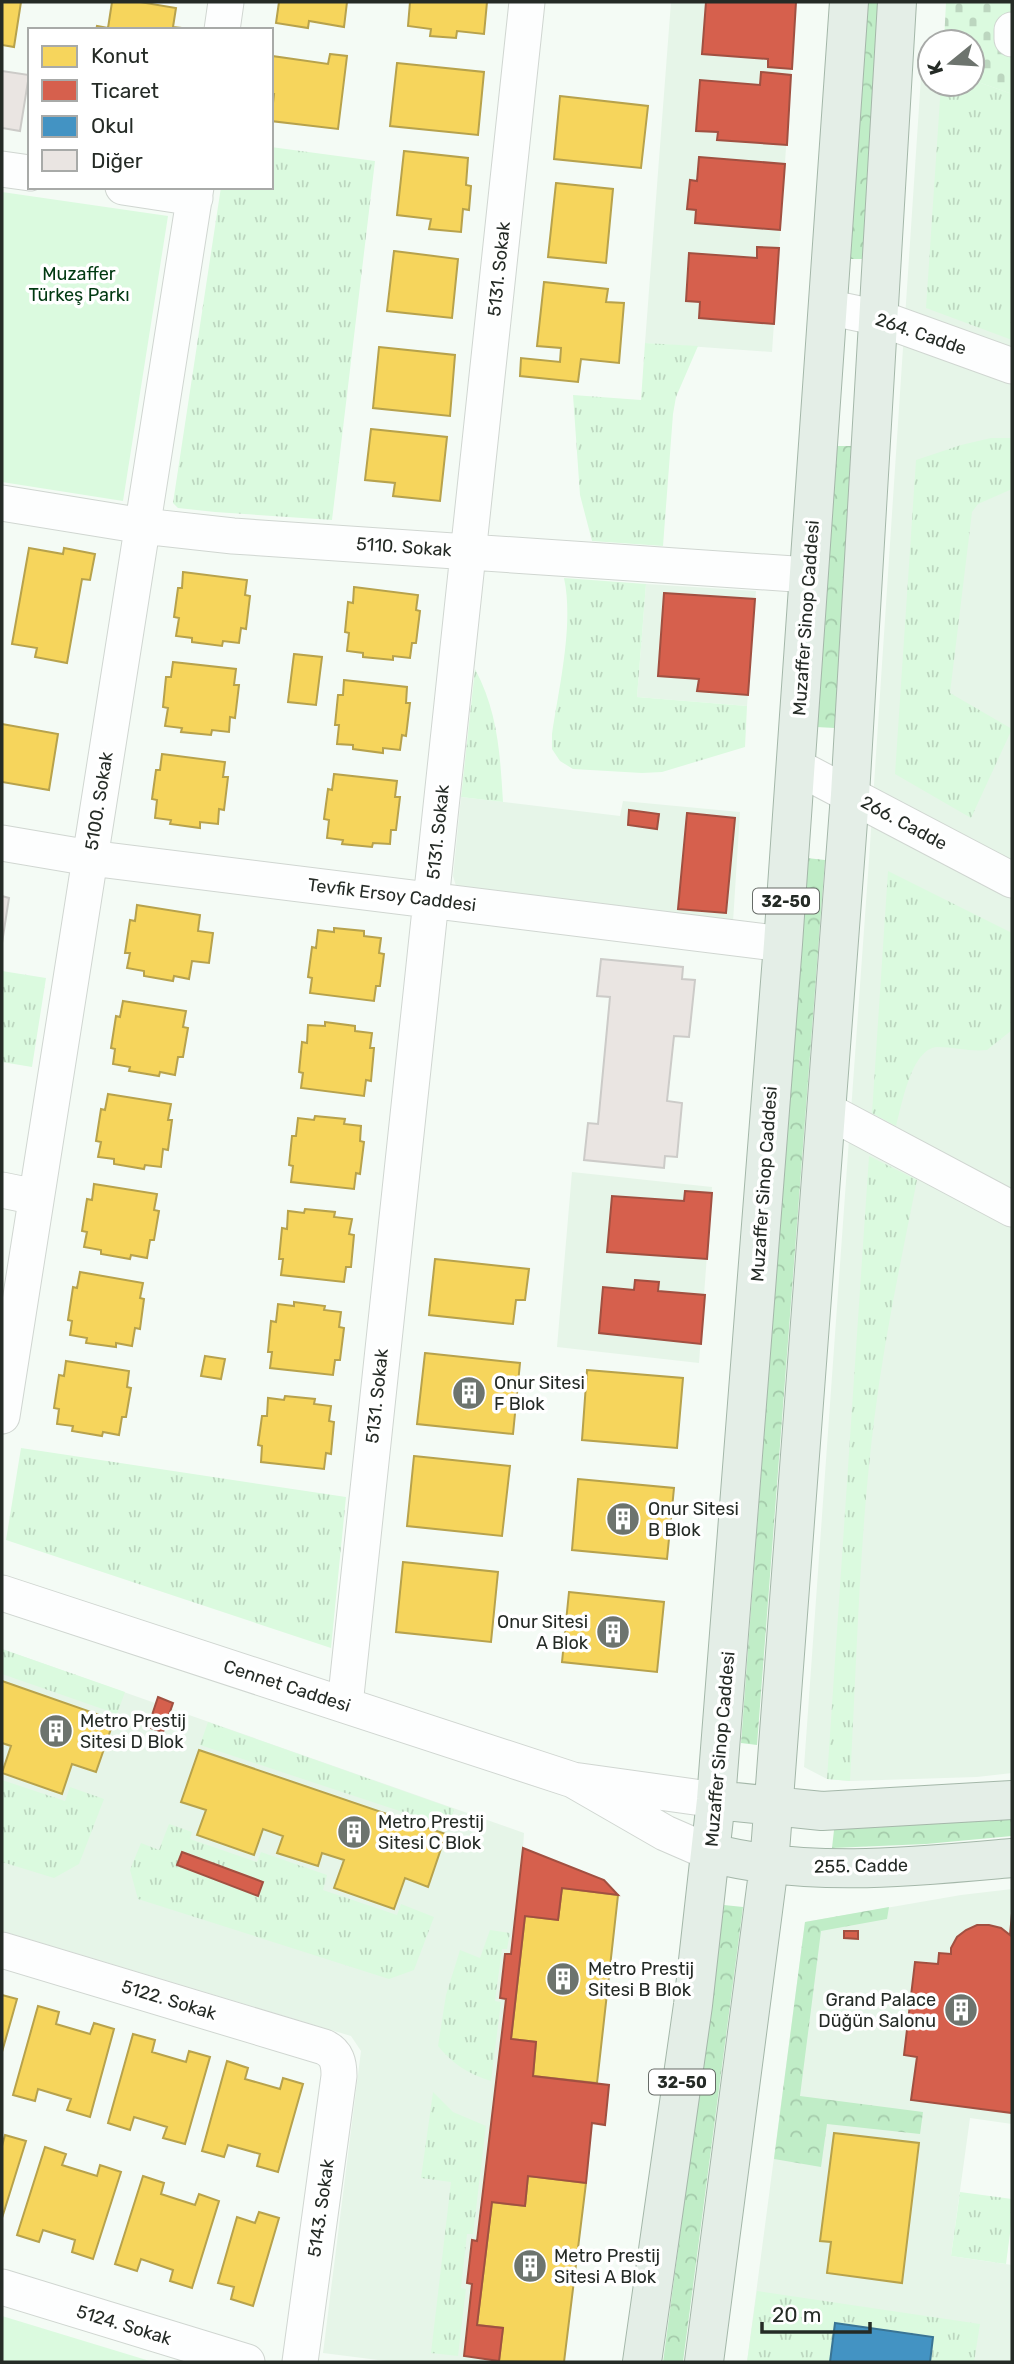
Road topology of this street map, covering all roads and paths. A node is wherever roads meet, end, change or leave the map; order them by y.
1 (226, 2) edge
2 (527, 2) edge
3 (849, 2) edge
4 (897, 2) edge
5 (222, 28) edge
6 (1012, 30) edge
7 (1012, 38) edge
8 (2, 169) edge
9 (28, 173) edge
10 (152, 189) edge
11 (196, 192) edge
12 (827, 307) junction
13 (879, 318) junction
14 (1012, 366) edge
15 (2, 503) edge
16 (143, 526) junction
17 (469, 552) junction
18 (809, 575) junction
19 (795, 766) junction
20 (850, 795) junction
21 (2, 843) edge
22 (90, 858) junction
23 (1012, 880) edge
24 (430, 900) junction
25 (783, 944) junction
26 (826, 1110) junction
27 (2, 1190) edge
28 (36, 1197) junction
29 (1012, 1209) edge
30 (2, 1416) edge
31 (2, 1593) edge
32 (345, 1705) junction
33 (573, 1780) junction
34 (716, 1800) junction
35 (1012, 1800) edge
36 (774, 1808) junction
37 (711, 1853) junction
38 (1012, 1858) edge
39 (769, 1866) junction
40 (2, 1950) edge
41 (335, 2054) joint
42 (2, 2287) edge
43 (247, 2362) edge
44 (300, 2362) edge
45 (642, 2362) edge
46 (704, 2362) edge

1 - 5 street
2 - 17 street, 5131. Sokak
3 - 12 main road, Muzaffer Sinop Caddesi / 32-50
4 - 13 main road, 32-50
6 - 7 street
8 - 9 street
10 - 11 street
11 - 16 street, 5100. Sokak
12 - 13 street, 264. Cadde
12 - 18 main road, Muzaffer Sinop Caddesi / 32-50
13 - 14 street, 264. Cadde
13 - 20 main road, 32-50
15 - 16 street, 5110. Sokak
16 - 17 street, 5110. Sokak
16 - 22 street, 5100. Sokak
17 - 18 street, 5110. Sokak
17 - 24 street, 5131. Sokak
18 - 19 main road, Muzaffer Sinop Caddesi / 32-50
19 - 20 street, 266. Cadde
19 - 25 main road, Muzaffer Sinop Caddesi / 32-50
20 - 23 street, 266. Cadde
20 - 26 main road, 32-50
21 - 22 street, Tevfik Ersoy Caddesi
22 - 24 street, Tevfik Ersoy Caddesi
22 - 28 street, 5100. Sokak
24 - 25 street, Tevfik Ersoy Caddesi
24 - 32 street, 5131. Sokak
25 - 34 main road, Muzaffer Sinop Caddesi / 32-50
26 - 29 street
26 - 36 main road, 32-50
27 - 28 street
28 - 30 street, 5100. Sokak
31 - 32 street, Cennet Caddesi
32 - 33 street, Cennet Caddesi
33 - 34 street, Cennet Caddesi
33 - 37 street, Cennet Caddesi
34 - 36 main road
34 - 37 main road, Muzaffer Sinop Caddesi / 32-50
35 - 36 main road
36 - 39 main road, 32-50
37 - 39 main road, 255. Cadde
37 - 45 main road, Muzaffer Sinop Caddesi / 32-50
38 - 39 main road, 255. Cadde
39 - 46 main road, 32-50
40 - 41 street, 5122. Sokak
41 - 44 street, 5143. Sokak
42 - 43 street, 5124. Sokak

